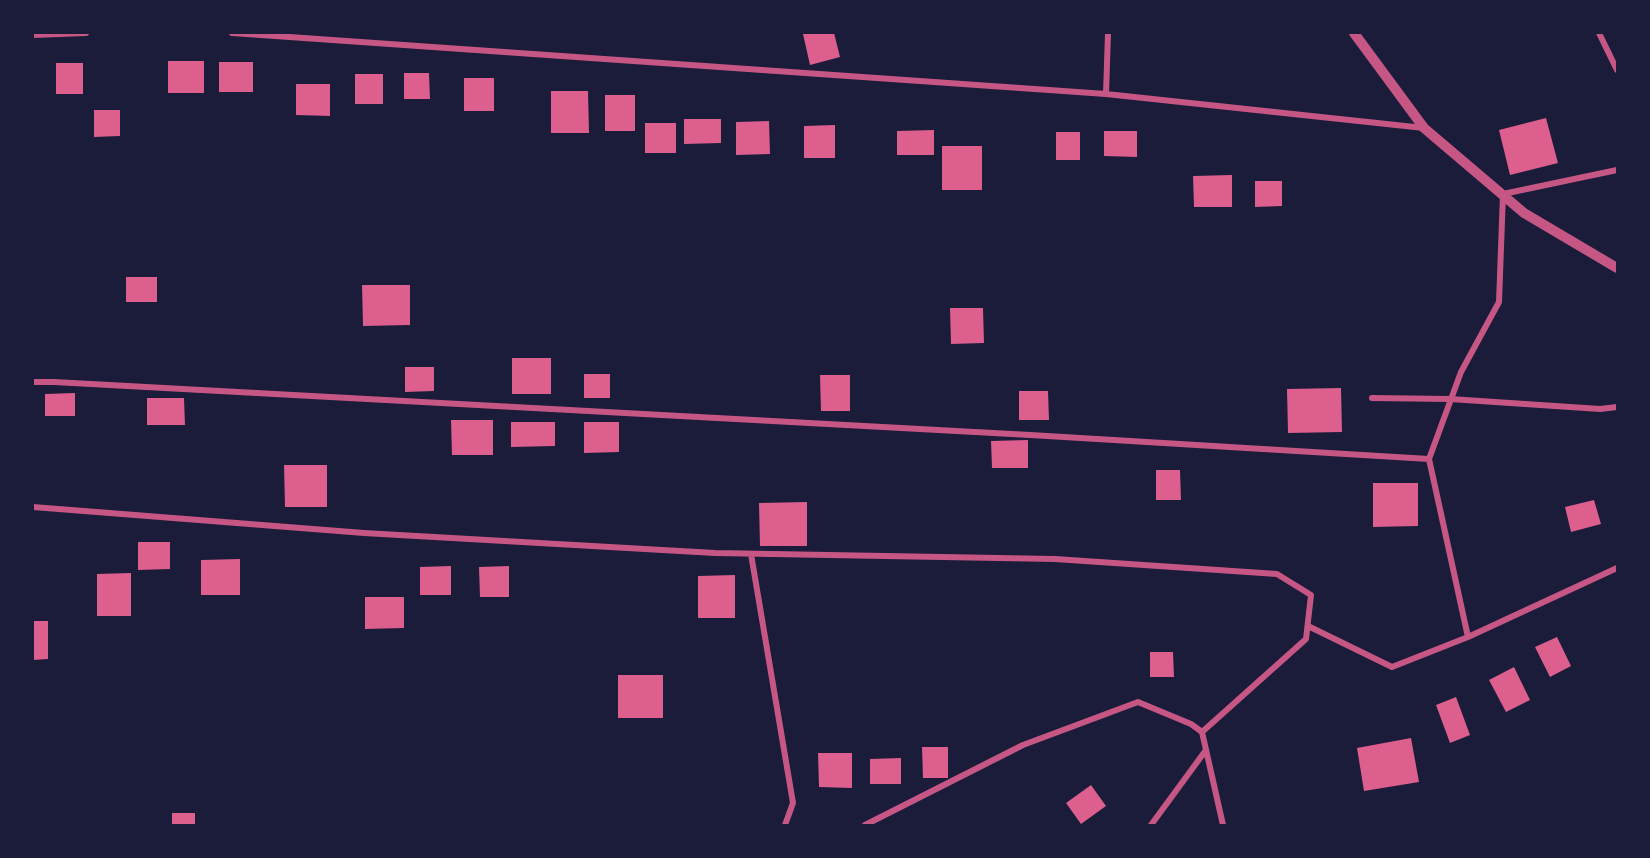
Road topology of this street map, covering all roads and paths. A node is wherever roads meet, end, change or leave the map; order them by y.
1 (86, 33) edge
2 (231, 33) edge
3 (1108, 33) edge
4 (1354, 33) edge
5 (1599, 33) edge
6 (33, 35) edge
7 (1617, 70) edge
8 (1106, 94) junction
9 (1424, 128) junction
10 (1617, 170) edge
11 (1503, 195) junction
12 (1617, 268) edge
13 (33, 382) edge
14 (1372, 398) dead end
15 (1450, 399) junction
16 (1617, 407) edge
17 (1429, 459) junction
18 (33, 507) edge
19 (751, 554) junction
20 (1617, 568) edge
21 (1308, 626) junction
22 (1468, 637) junction
23 (1202, 732) junction
24 (1206, 750) junction
25 (785, 825) edge
26 (865, 825) edge
27 (1151, 825) edge
28 (1222, 825) edge

1 - 6 street
2 - 8 street
3 - 8 street
4 - 9 street
5 - 7 street
8 - 9 street
9 - 11 street
10 - 11 street
11 - 12 street
11 - 15 street
13 - 17 street
14 - 15 street
15 - 16 street
15 - 17 street
17 - 22 street
18 - 19 street
19 - 21 street
19 - 25 street
20 - 22 street
21 - 22 street
21 - 23 street
23 - 24 street
23 - 26 street
24 - 27 street
24 - 28 street

